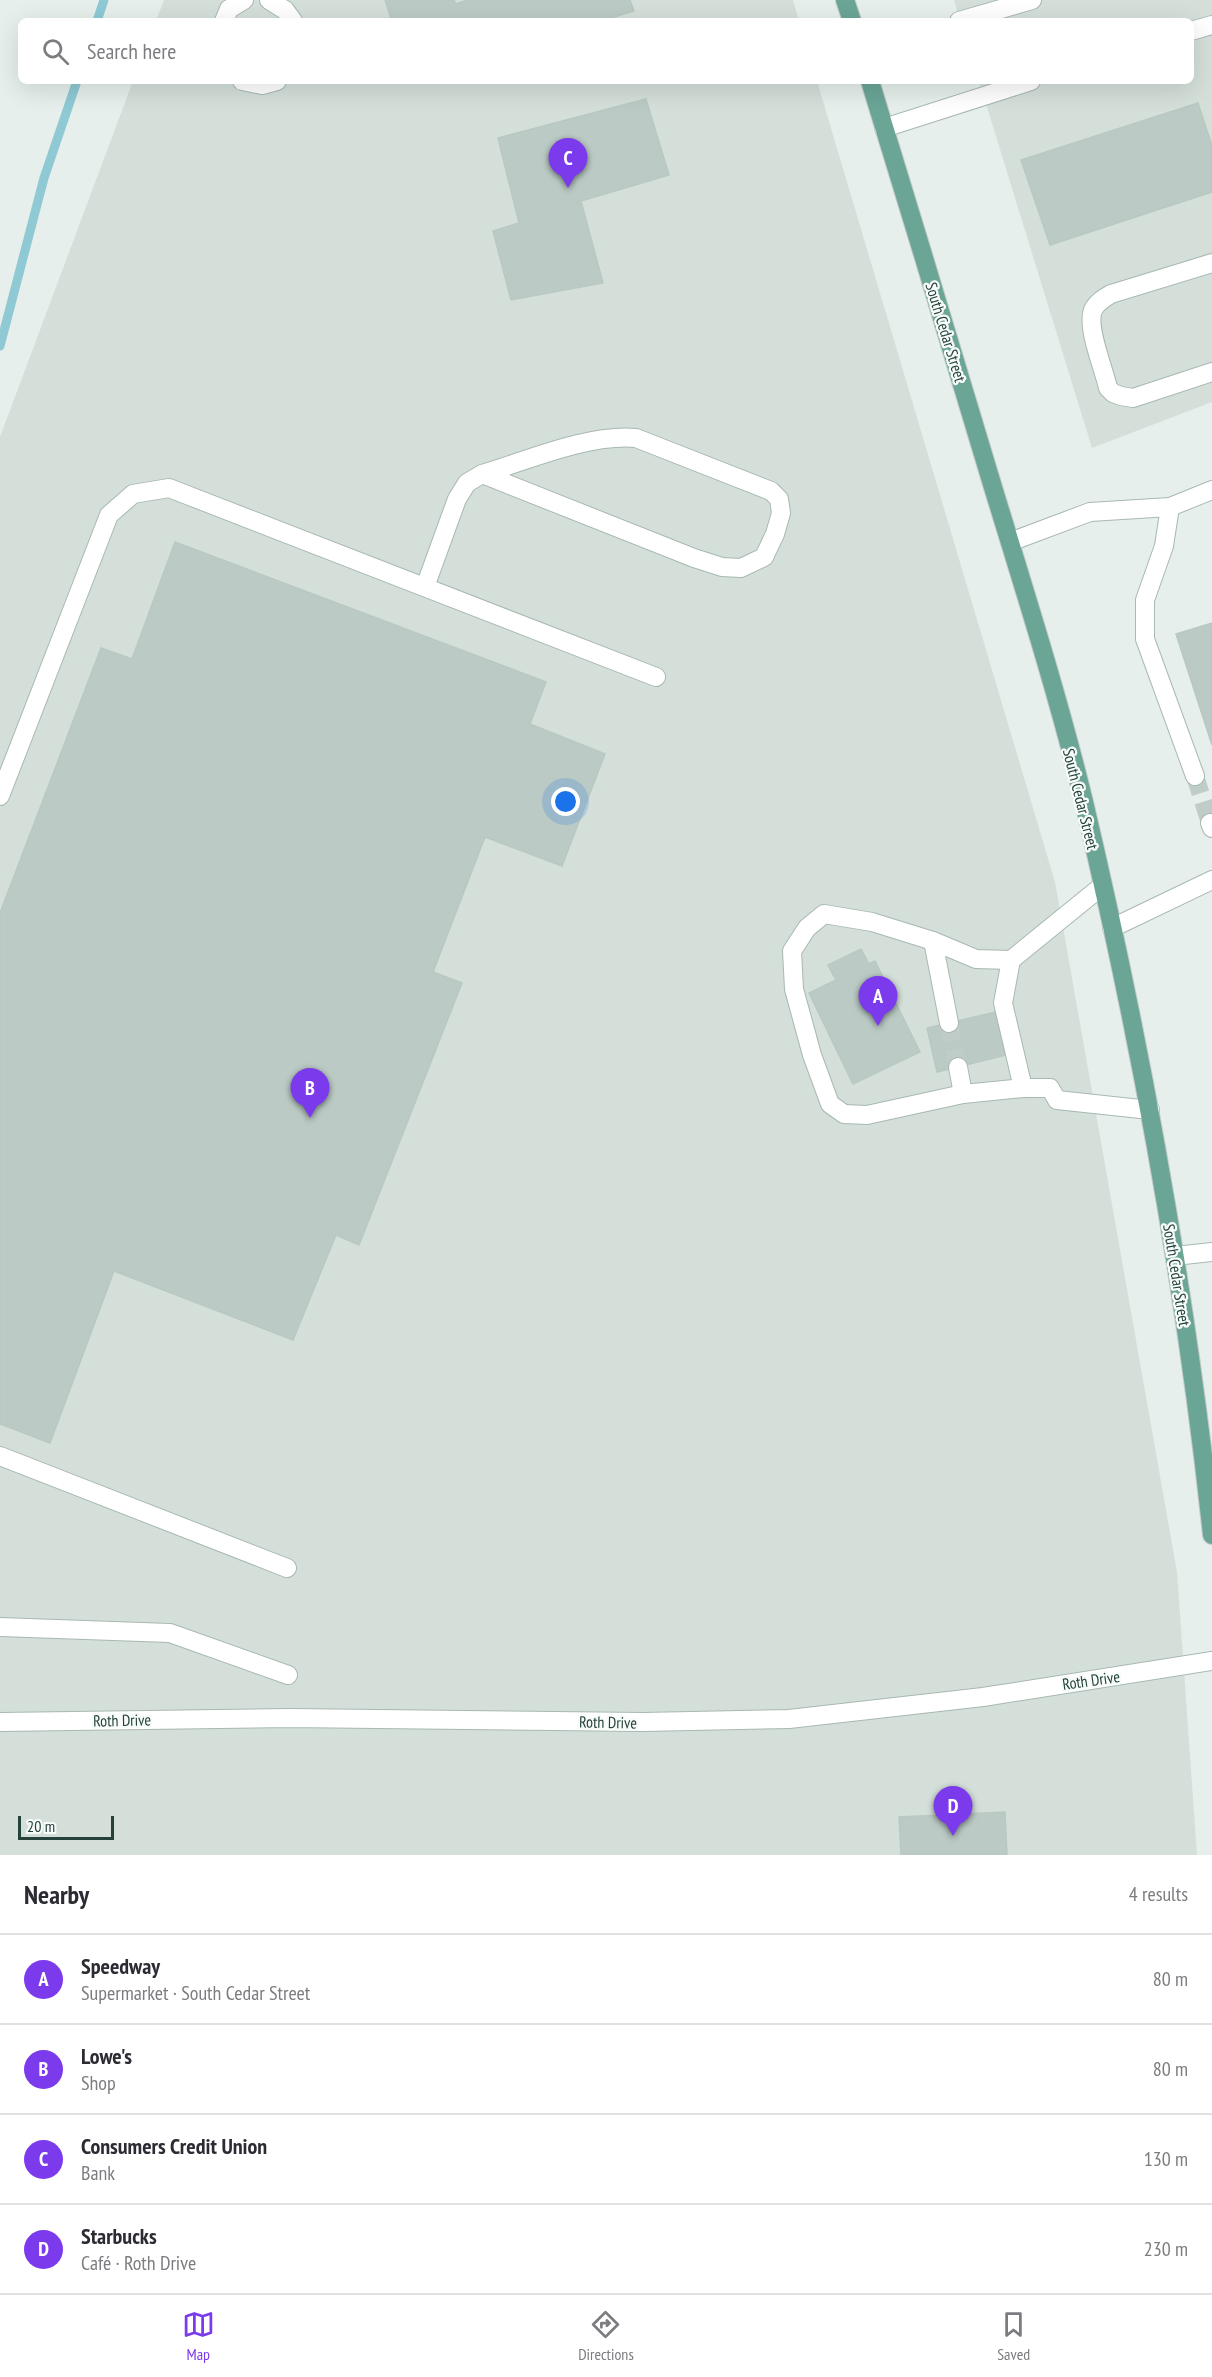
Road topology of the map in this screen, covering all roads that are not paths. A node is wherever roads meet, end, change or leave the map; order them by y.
1 (244, 0) edge
2 (268, 0) edge
3 (845, 0) edge
4 (1032, 0) edge
5 (225, 18) edge
6 (291, 18) edge
7 (851, 18) edge
8 (969, 18) edge
9 (1212, 25) edge
10 (1194, 30) edge
11 (871, 84) edge
12 (1022, 84) edge
13 (884, 128) junction
14 (1212, 263) edge
15 (1212, 372) edge
16 (482, 474) junction
17 (1212, 490) edge
18 (1170, 507) junction
19 (1010, 542) junction
20 (424, 587) junction
21 (656, 677) dead end
22 (1195, 776) tunnel mouth
23 (0, 796) edge
24 (1212, 880) edge
25 (1102, 886) junction
26 (1112, 928) junction
27 (933, 941) junction
28 (1011, 960) junction
29 (949, 1023) tunnel mouth
30 (958, 1067) tunnel mouth
31 (1023, 1088) junction
32 (963, 1094) junction
33 (1149, 1110) junction
34 (1212, 1252) edge
35 (1175, 1256) junction
36 (0, 1456) edge
37 (1209, 1481) edge
38 (1212, 1535) edge
39 (287, 1568) dead end
40 (0, 1627) edge
41 (1212, 1661) edge
42 (288, 1675) dead end
43 (0, 1722) edge

1 - 5 street
2 - 6 street
3 - 7 main road
4 - 8 street
9 - 10 street
11 - 13 main road, South Cedar Street
12 - 13 street
13 - 19 main road, South Cedar Street
14 - 15 street
16 - 16 street
16 - 20 street
17 - 18 street
18 - 19 street
18 - 22 street
19 - 25 main road, South Cedar Street
20 - 21 street
20 - 23 street
24 - 26 street
25 - 26 main road, South Cedar Street
25 - 28 street
26 - 33 main road, South Cedar Street
27 - 28 street
27 - 29 street
27 - 32 street
28 - 31 street
30 - 32 street
31 - 32 street
31 - 33 street
33 - 35 main road, South Cedar Street
34 - 35 street
35 - 37 main road, South Cedar Street
36 - 39 street
37 - 38 main road, South Cedar Street
40 - 42 street
41 - 43 street, Roth Drive

